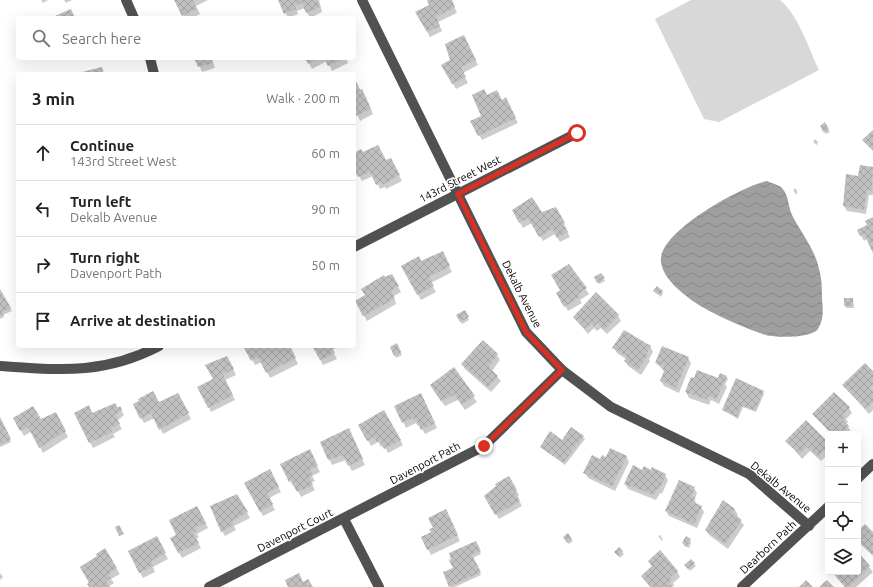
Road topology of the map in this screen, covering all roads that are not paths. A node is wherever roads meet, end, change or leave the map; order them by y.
1 (126, 0) edge
2 (362, 0) edge
3 (133, 16) edge
4 (150, 60) edge
5 (154, 72) edge
6 (577, 133) dead end
7 (458, 194) junction
8 (356, 246) edge
9 (154, 348) edge
10 (0, 366) edge
11 (562, 370) junction
12 (873, 464) edge
13 (861, 475) edge
14 (825, 510) edge
15 (344, 519) junction
16 (809, 526) junction
17 (209, 587) edge
18 (379, 587) edge
19 (742, 587) edge

1 - 3 street
2 - 7 street, Dekalb Avenue
4 - 5 street
6 - 7 street, 143rd Street West
7 - 8 street, 143rd Street West
7 - 11 street, Dekalb Avenue
9 - 10 street
11 - 15 street, Davenport Path
11 - 16 street, Dekalb Avenue
12 - 13 street
14 - 16 street, Dearborn Path
15 - 17 street, Davenport Court
15 - 18 street, Davenport Court
16 - 19 street, Dearborn Path

